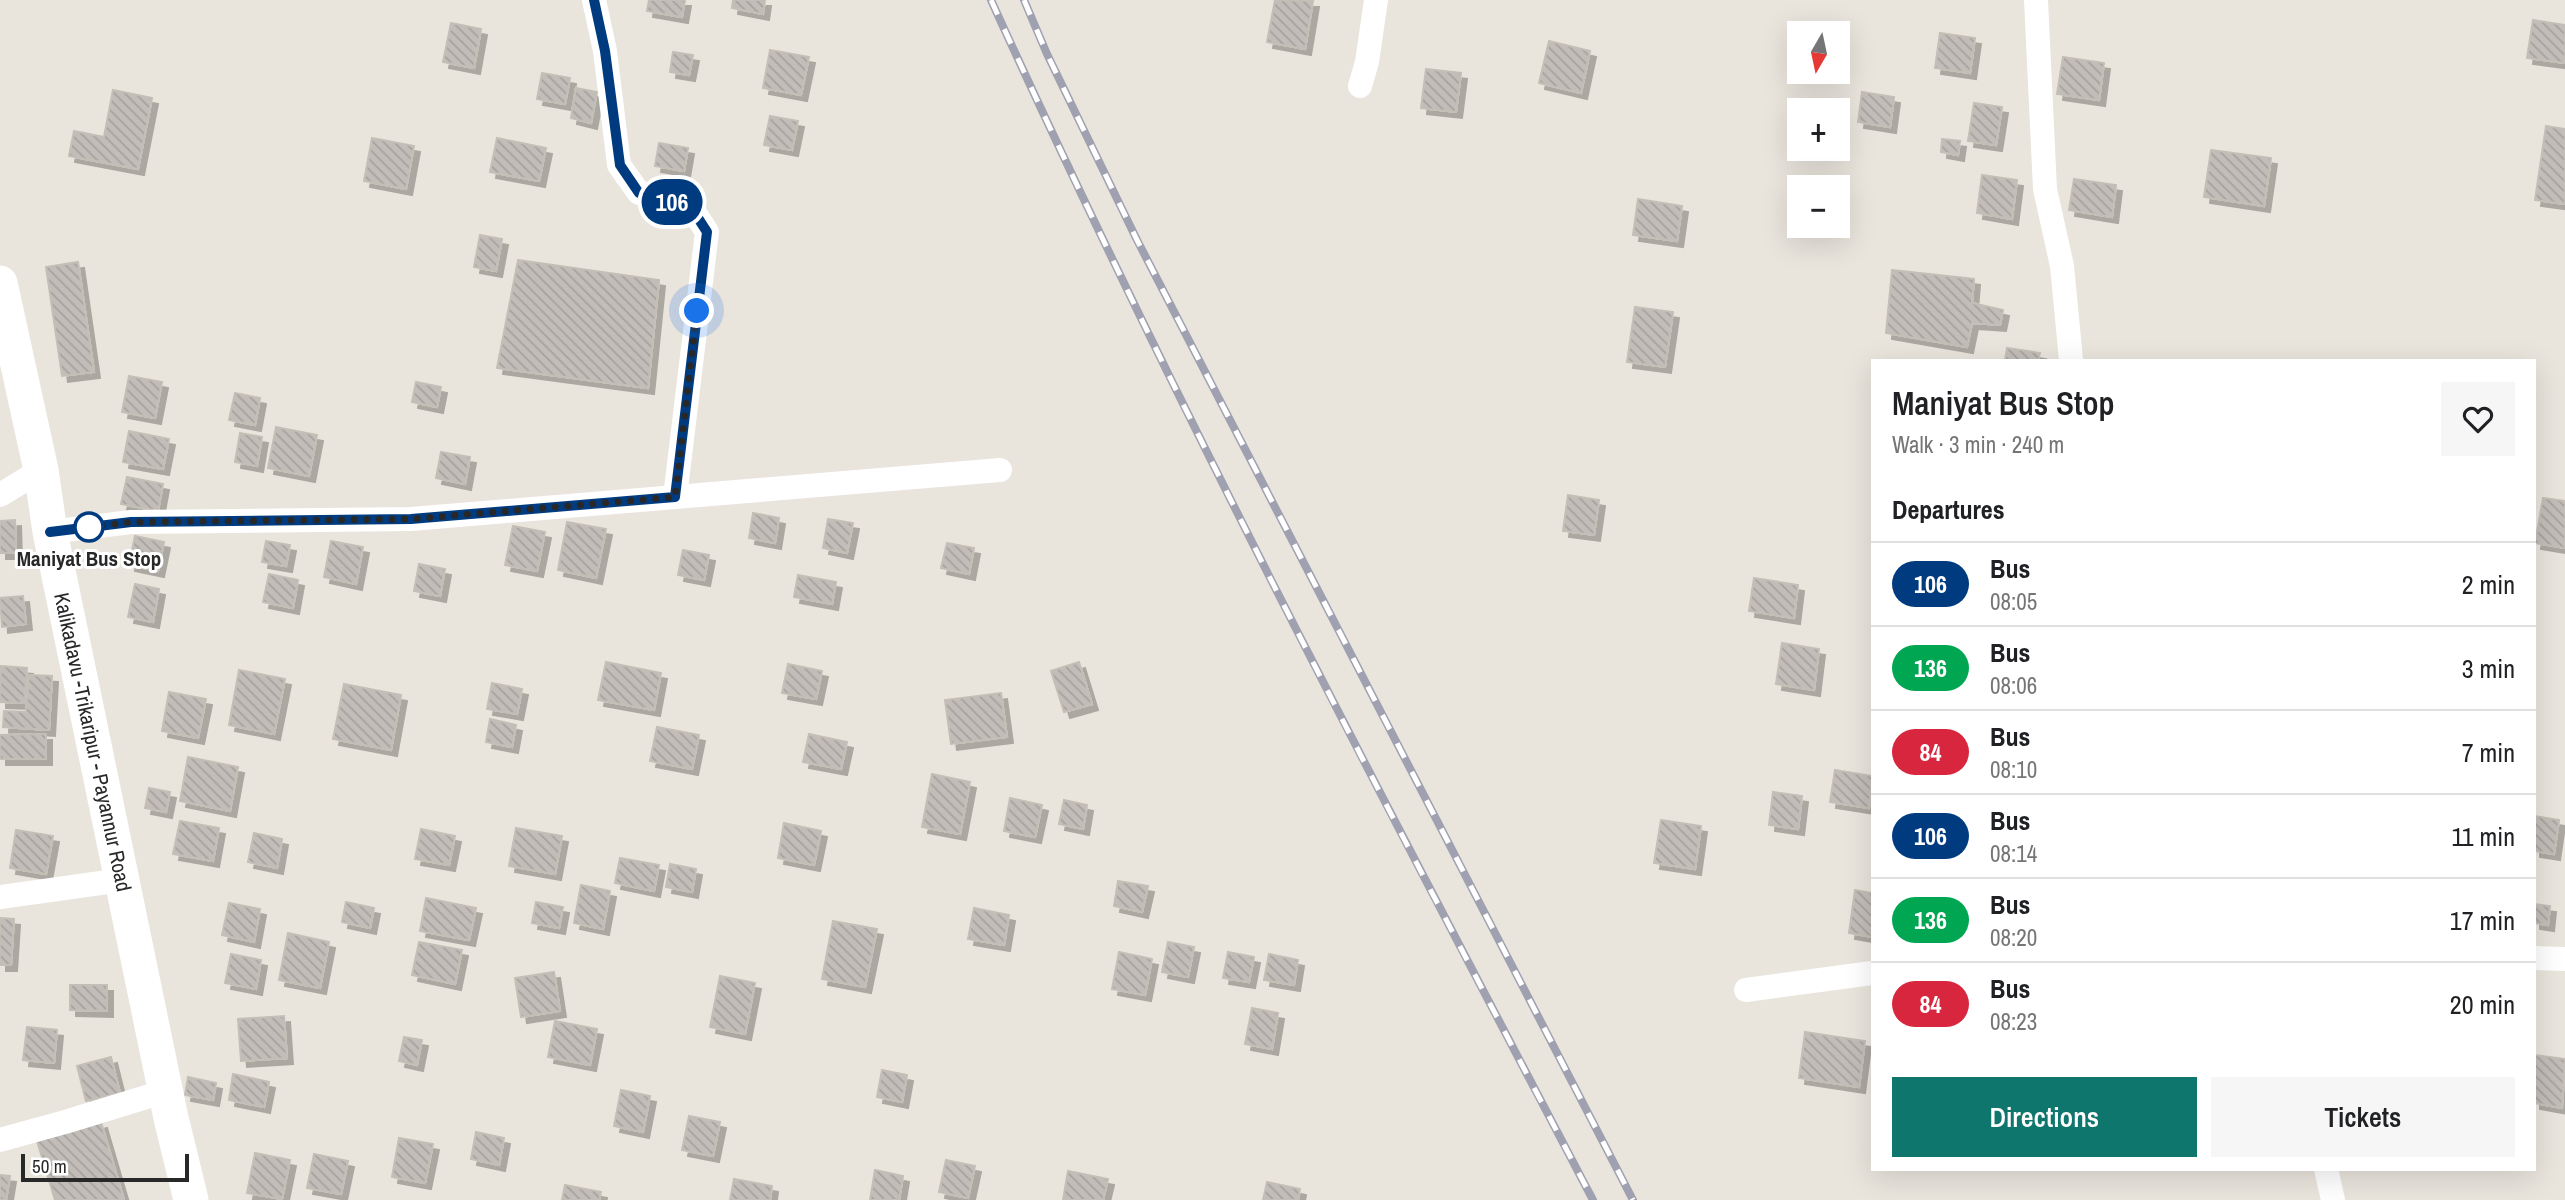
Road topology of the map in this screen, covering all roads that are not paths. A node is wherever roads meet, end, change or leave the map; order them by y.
1 (594, 0) edge
2 (1376, 0) edge
3 (2036, 0) edge
4 (1360, 86) dead end
5 (0, 283) edge
6 (2071, 359) edge
7 (41, 470) junction
8 (1000, 470) dead end
9 (0, 495) edge
10 (675, 497) junction
11 (50, 532) junction
12 (122, 880) junction
13 (0, 897) edge
14 (2536, 958) edge
15 (2565, 959) edge
16 (1871, 973) edge
17 (1746, 989) dead end
18 (166, 1091) junction
19 (0, 1140) edge
20 (2326, 1171) edge
21 (191, 1200) edge
22 (2333, 1200) edge

1 - 10 street
2 - 4 street
3 - 6 street
5 - 7 main road, Kalikadavu -Trikaripur - Payannur Road
7 - 9 street
7 - 11 main road, Kalikadavu -Trikaripur - Payannur Road
8 - 10 street
10 - 11 street
11 - 12 main road, Kalikadavu -Trikaripur - Payannur Road
12 - 13 street
12 - 18 main road, Kalikadavu -Trikaripur - Payannur Road
14 - 15 street
16 - 17 street
18 - 19 street
18 - 21 main road, Kalikadavu -Trikaripur - Payannur Road
20 - 22 street

